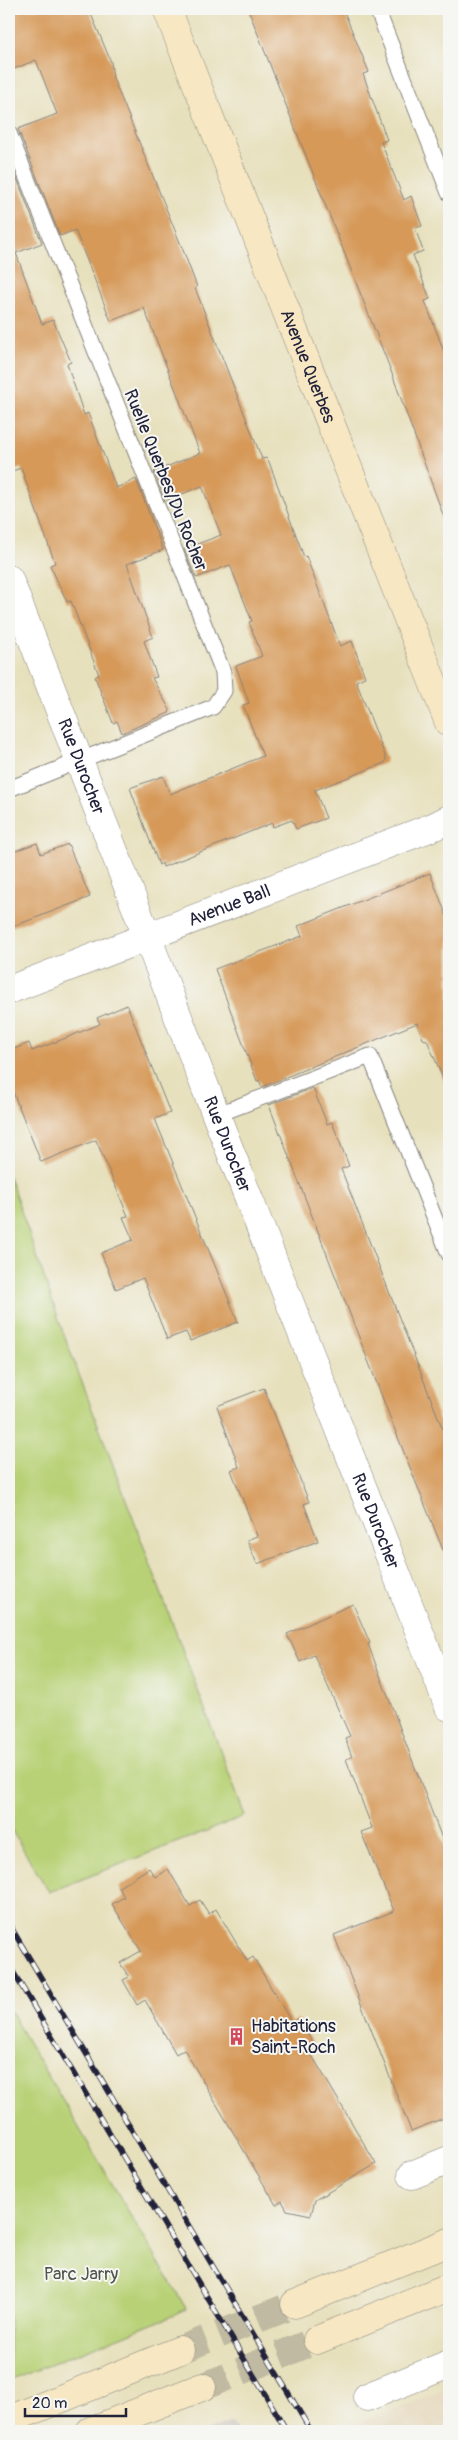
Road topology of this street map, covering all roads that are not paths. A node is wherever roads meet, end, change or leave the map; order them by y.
1 (167, 9) edge
2 (377, 9) edge
3 (9, 133) edge
4 (449, 193) edge
5 (9, 580) edge
6 (449, 723) edge
7 (80, 761) junction
8 (9, 789) edge
9 (449, 819) edge
10 (146, 937) junction
11 (9, 990) edge
12 (216, 1115) junction
13 (449, 1254) edge
14 (449, 1708) edge
15 (449, 2160) edge
16 (412, 2175) dead end
17 (449, 2242) edge
18 (449, 2287) edge
19 (295, 2304) tunnel mouth
20 (317, 2340) tunnel mouth
21 (180, 2350) tunnel mouth
22 (449, 2364) edge
23 (202, 2387) tunnel mouth
24 (368, 2397) dead end
25 (9, 2420) edge
26 (90, 2431) edge

1 - 6 street, Avenue Querbes
2 - 4 lane
3 - 7 lane, Ruelle Querbes/Du Rocher
5 - 7 street, Rue Durocher
7 - 8 lane, Ruelle Querbes/Du Rocher
7 - 10 street, Rue Durocher
9 - 10 street, Avenue Ball
10 - 11 street, Avenue Ball
10 - 12 street, Rue Durocher
12 - 13 lane
12 - 14 street, Rue Durocher
15 - 16 street
17 - 19 street
18 - 20 street
21 - 25 street
22 - 24 street
23 - 26 street

